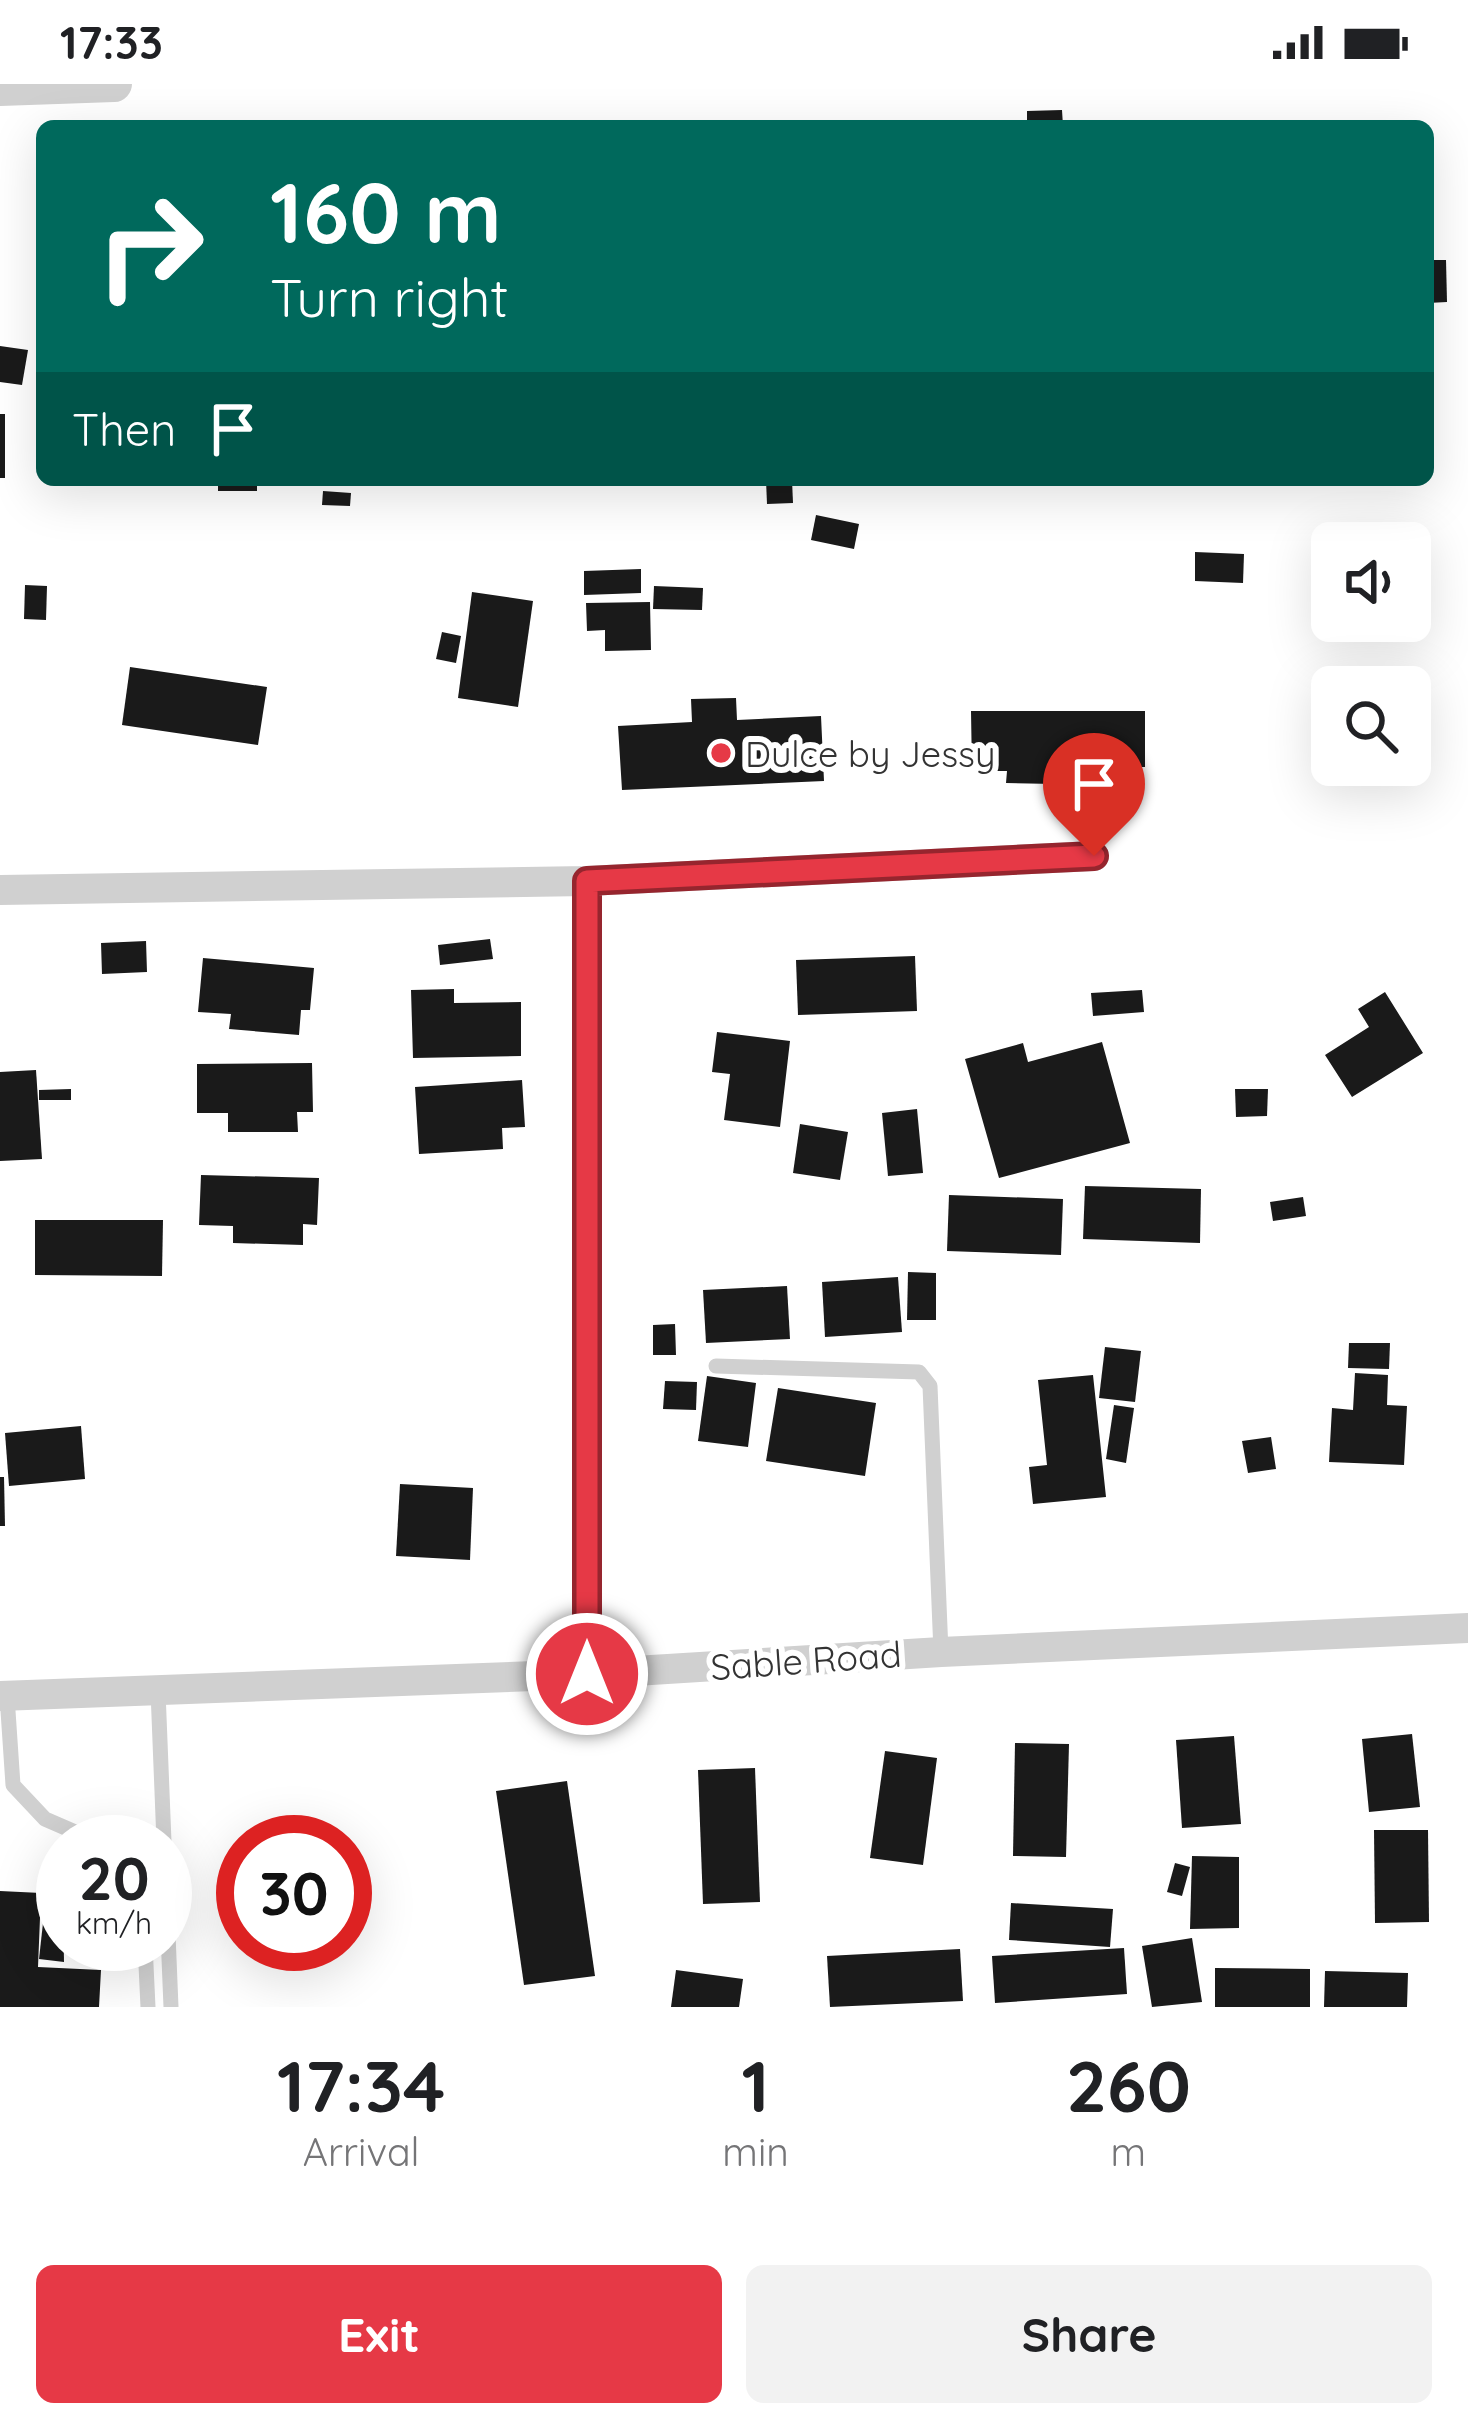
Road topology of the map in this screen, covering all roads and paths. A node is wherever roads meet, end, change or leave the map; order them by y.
1 (114, 84) edge
2 (0, 88) edge
3 (1094, 856) dead end
4 (587, 881) junction
5 (0, 890) edge
6 (716, 1366) dead end
7 (1468, 1628) edge
8 (940, 1652) junction
9 (587, 1674) junction
10 (158, 1691) junction
11 (3, 1696) edge
12 (41, 1815) edge
13 (163, 1815) edge
14 (146, 1971) edge
15 (170, 1971) edge
16 (148, 2007) edge
17 (171, 2007) edge

1 - 2 street
3 - 4 street
4 - 5 street
4 - 9 street
6 - 8 lane
7 - 8 street, Sable Road
8 - 9 street, Sable Road
9 - 10 street, Sable Road
10 - 11 street, Sable Road
10 - 13 lane
11 - 12 lane
14 - 16 lane
15 - 17 lane

